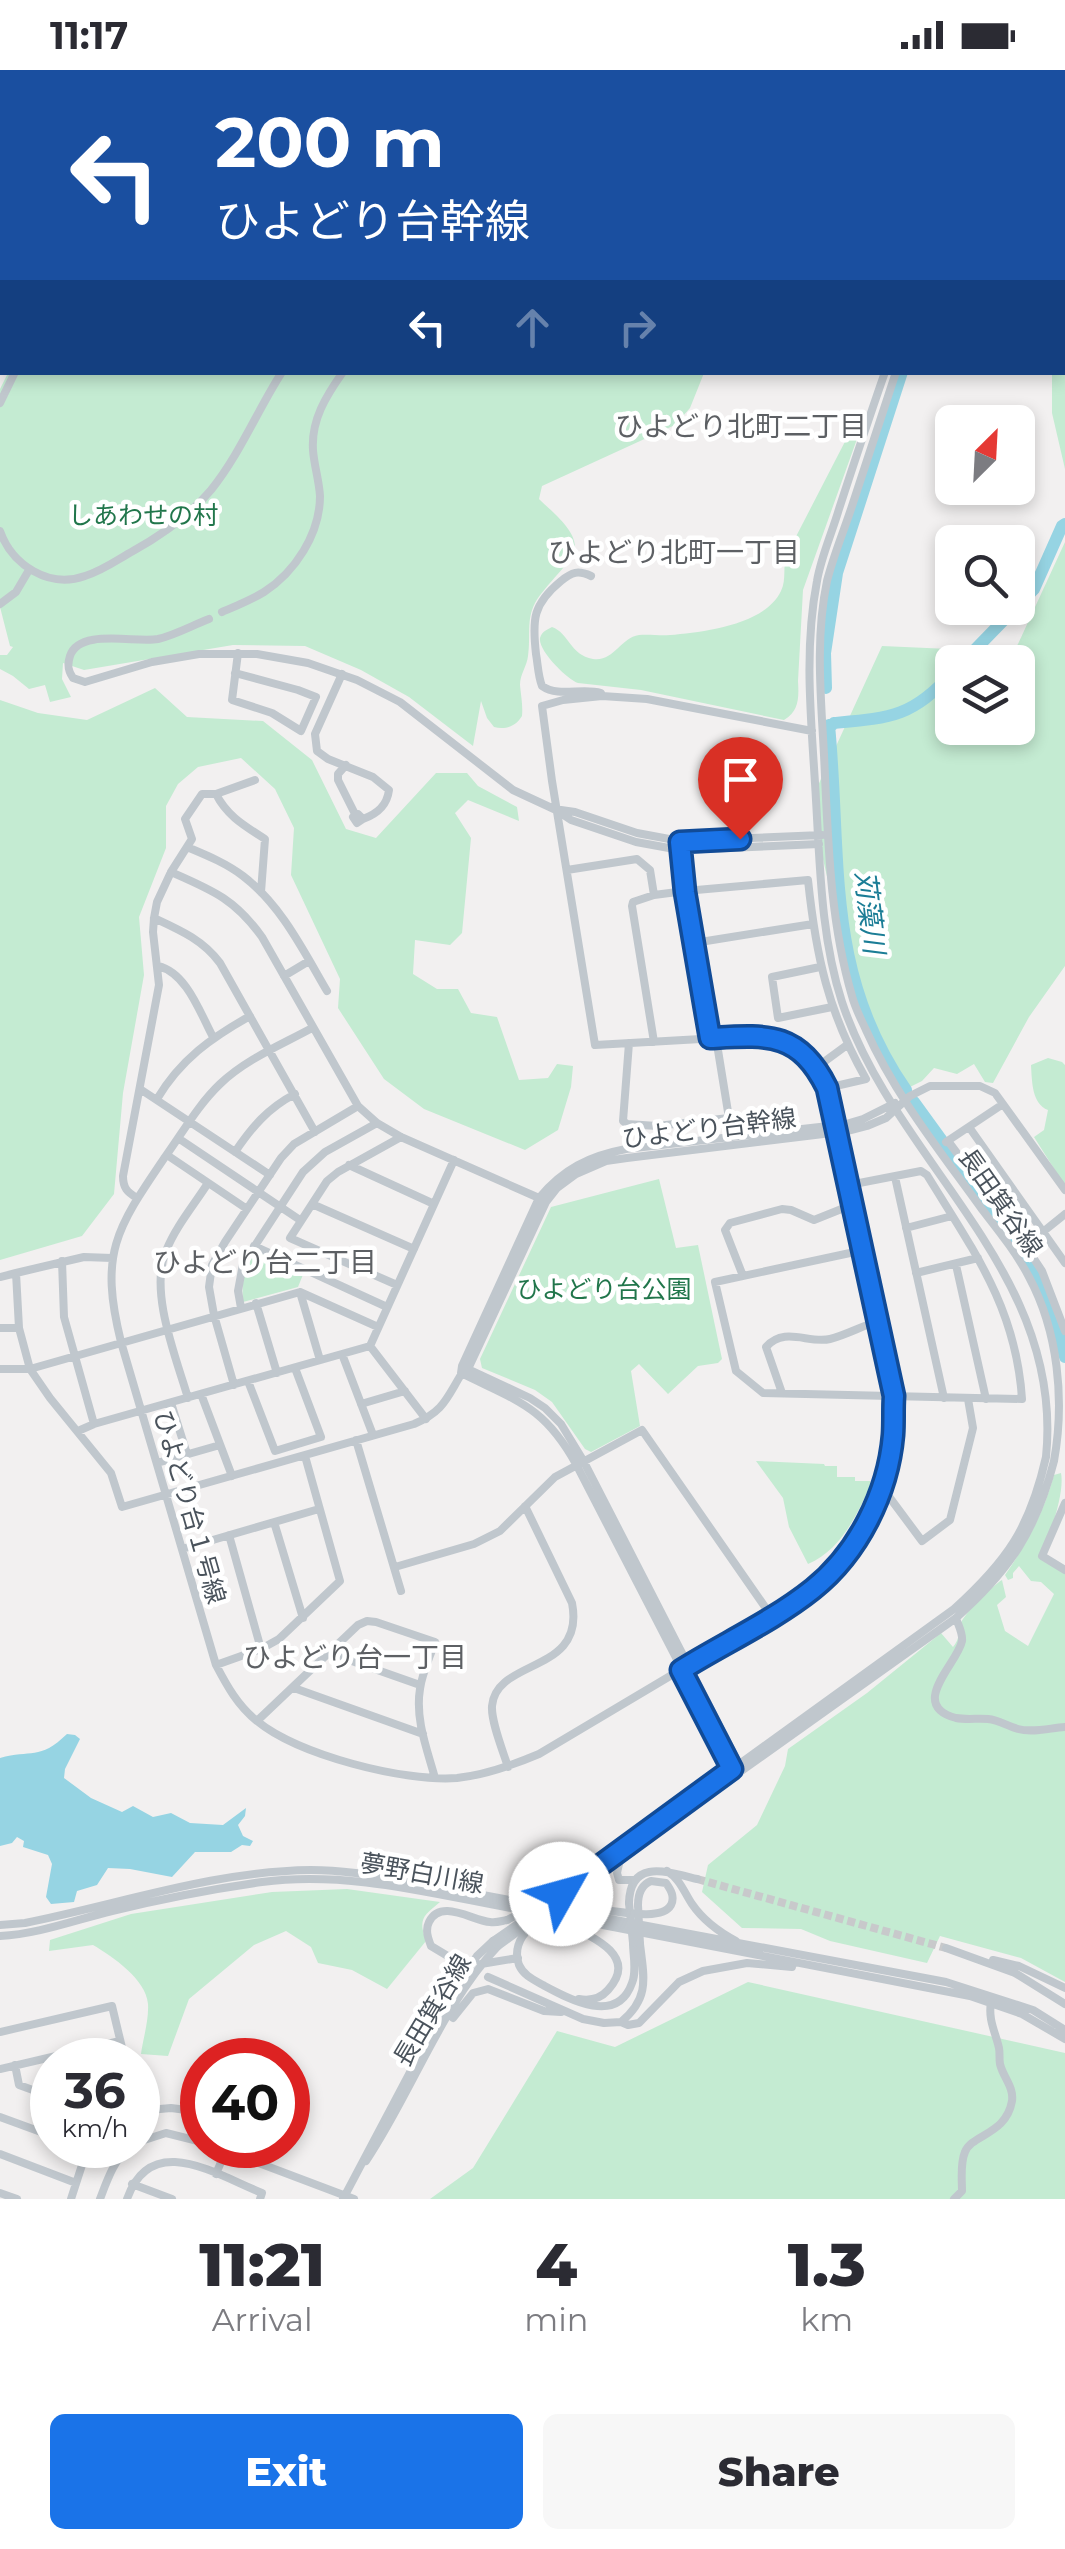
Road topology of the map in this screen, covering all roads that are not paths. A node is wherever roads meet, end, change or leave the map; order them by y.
1 (14, 375) edge
2 (280, 375) edge
3 (340, 375) edge
4 (884, 375) edge
5 (895, 375) edge
6 (0, 404) edge
7 (0, 531) edge
8 (29, 570) junction
9 (591, 576) dead end
10 (0, 604) edge
11 (222, 612) dead end
12 (210, 618) dead end
13 (238, 653) junction
14 (235, 673) junction
15 (342, 674) junction
16 (602, 696) junction
17 (812, 731) junction
18 (346, 765) junction
19 (255, 780) dead end
20 (216, 794) junction
21 (556, 810) junction
22 (824, 840) junction
23 (680, 846) junction
24 (187, 847) junction
25 (567, 870) junction
26 (171, 872) junction
27 (261, 892) junction
28 (685, 892) junction
29 (654, 896) junction
30 (154, 918) junction
31 (813, 924) junction
32 (694, 943) junction
33 (309, 961) junction
34 (158, 966) junction
35 (820, 966) junction
36 (284, 976) junction
37 (327, 991) dead end
38 (832, 1008) junction
39 (250, 1016) junction
40 (312, 1028) junction
41 (213, 1037) junction
42 (713, 1038) junction
43 (654, 1042) junction
44 (629, 1043) junction
45 (848, 1045) junction
46 (270, 1051) junction
47 (817, 1067) junction
48 (827, 1088) junction
49 (140, 1089) junction
50 (295, 1094) junction
51 (157, 1099) junction
52 (1003, 1104) junction
53 (899, 1105) junction
54 (358, 1106) junction
55 (188, 1122) junction
56 (377, 1123) junction
57 (969, 1127) junction
58 (837, 1130) junction
59 (316, 1132) junction
60 (402, 1137) junction
61 (178, 1138) junction
62 (948, 1141) junction
63 (938, 1147) junction
64 (235, 1152) junction
65 (167, 1155) junction
66 (454, 1160) junction
67 (349, 1165) junction
68 (270, 1175) junction
69 (895, 1177) junction
70 (208, 1183) junction
71 (849, 1185) junction
72 (1065, 1190) edge
73 (259, 1192) junction
74 (137, 1198) junction
75 (539, 1198) junction
76 (312, 1204) junction
77 (434, 1204) junction
78 (854, 1204) junction
79 (280, 1206) junction
80 (247, 1210) junction
81 (1065, 1214) edge
82 (952, 1216) junction
83 (300, 1220) junction
84 (906, 1228) junction
85 (1044, 1230) junction
86 (254, 1246) junction
87 (414, 1249) junction
88 (864, 1250) junction
89 (112, 1258) junction
90 (978, 1258) junction
91 (62, 1261) junction
92 (1065, 1263) edge
93 (956, 1265) junction
94 (16, 1273) junction
95 (916, 1273) junction
96 (743, 1276) junction
97 (0, 1277) edge
98 (397, 1286) junction
99 (300, 1292) junction
100 (256, 1304) junction
101 (387, 1307) junction
102 (241, 1308) junction
103 (214, 1315) junction
104 (878, 1320) junction
105 (378, 1327) junction
106 (0, 1328) edge
107 (19, 1328) junction
108 (168, 1328) junction
109 (1065, 1331) edge
110 (120, 1342) junction
111 (370, 1346) junction
112 (342, 1354) junction
113 (74, 1356) junction
114 (320, 1360) junction
115 (295, 1368) junction
116 (0, 1369) edge
117 (30, 1369) junction
118 (464, 1370) junction
119 (276, 1372) junction
120 (248, 1381) junction
121 (234, 1385) junction
122 (406, 1391) junction
123 (782, 1393) junction
124 (201, 1394) junction
125 (894, 1396) junction
126 (1059, 1397) edge
127 (188, 1398) junction
128 (944, 1398) junction
129 (968, 1399) junction
130 (986, 1399) junction
131 (171, 1403) junction
132 (361, 1404) junction
133 (142, 1412) junction
134 (426, 1419) junction
135 (94, 1424) junction
136 (78, 1432) junction
137 (373, 1435) junction
138 (356, 1440) junction
139 (220, 1445) junction
140 (187, 1454) junction
141 (305, 1456) junction
142 (580, 1462) junction
143 (157, 1463) junction
144 (232, 1476) junction
145 (881, 1493) junction
146 (166, 1496) junction
147 (1065, 1503) edge
148 (525, 1506) junction
149 (319, 1509) junction
150 (274, 1522) junction
151 (229, 1535) junction
152 (182, 1548) junction
153 (395, 1568) junction
154 (1065, 1570) edge
155 (401, 1591) dead end
156 (772, 1616) junction
157 (303, 1618) junction
158 (956, 1618) junction
159 (261, 1649) junction
160 (329, 1653) junction
161 (216, 1665) junction
162 (684, 1668) junction
163 (420, 1685) junction
164 (294, 1688) junction
165 (257, 1722) junction
166 (1065, 1727) edge
167 (423, 1734) junction
168 (508, 1767) junction
169 (738, 1770) junction
170 (435, 1778) junction
171 (669, 1823) junction
172 (618, 1864) junction
173 (667, 1872) junction
174 (697, 1879) tunnel mouth
175 (635, 1880) junction
176 (563, 1898) junction
177 (633, 1904) junction
178 (572, 1912) junction
179 (545, 1914) junction
180 (0, 1925) edge
181 (0, 1936) edge
182 (496, 1943) junction
183 (637, 1944) junction
184 (744, 1945) junction
185 (946, 1948) tunnel mouth
186 (969, 1955) junction
187 (518, 1958) junction
188 (482, 1963) junction
189 (461, 1964) dead end
190 (838, 1971) junction
191 (488, 1977) dead end
192 (542, 1984) junction
193 (1065, 1988) edge
194 (453, 1991) junction
195 (991, 2002) junction
196 (1065, 2004) edge
197 (566, 2012) junction
198 (622, 2022) junction
199 (1065, 2030) edge
200 (0, 2032) edge
201 (119, 2038) edge
202 (1065, 2038) edge
203 (432, 2046) junction
204 (30, 2062) edge
205 (15, 2065) junction
206 (0, 2068) edge
207 (30, 2089) edge
208 (0, 2117) edge
209 (30, 2128) edge
210 (0, 2154) edge
211 (83, 2168) edge
212 (113, 2168) edge
213 (218, 2168) edge
214 (273, 2168) edge
215 (216, 2174) junction
216 (76, 2183) junction
217 (132, 2184) junction
218 (242, 2185) junction
219 (0, 2193) edge
220 (347, 2197) edge
221 (17, 2199) edge
222 (71, 2199) edge
223 (100, 2199) edge
224 (127, 2199) edge
225 (172, 2199) edge
226 (237, 2199) edge
227 (260, 2199) edge
228 (954, 2199) edge

1 - 6 street
2 - 8 street
3 - 11 street
4 - 17 street, 長田箕谷線
5 - 22 street, 長田箕谷線
7 - 8 street
8 - 10 street
9 - 16 street
12 - 13 street
13 - 14 street
13 - 15 street
14 - 14 street
15 - 18 street
15 - 21 street
16 - 17 street
16 - 21 street
17 - 22 street, 長田箕谷線
18 - 18 street
19 - 20 street
20 - 24 street
20 - 27 street
21 - 23 street
21 - 25 street
22 - 23 street
22 - 53 street, 長田箕谷線
23 - 28 street
24 - 26 street
24 - 27 street
25 - 29 street
25 - 44 street
26 - 30 street
26 - 36 street
27 - 33 street
28 - 29 street
28 - 31 street
28 - 32 street
29 - 43 street
30 - 34 street
30 - 39 street
31 - 32 street
31 - 35 street
32 - 42 street
33 - 36 street
33 - 37 street
34 - 41 street
34 - 49 street
35 - 38 street
35 - 38 street
36 - 40 street
38 - 45 street
39 - 41 street
39 - 46 street
40 - 46 street, ひよどり台１号線
40 - 54 street
41 - 51 street
42 - 43 street
42 - 44 street
42 - 47 street
43 - 44 street
45 - 47 street
45 - 48 street
46 - 50 street
46 - 55 street, ひよどり台１号線
47 - 48 street, ひよどり台１号線
48 - 58 street, ひよどり台１号線
49 - 51 street
49 - 74 street
50 - 59 street
50 - 64 street
51 - 55 street
52 - 53 street, ひよどり台幹線
52 - 57 street
52 - 72 street
53 - 58 street, ひよどり台幹線
53 - 63 street, 長田箕谷線
53 - 126 street, 長田箕谷線
54 - 56 street
54 - 59 street
55 - 61 street, ひよどり台１号線
55 - 64 street
56 - 60 street
56 - 79 street
57 - 62 street
57 - 85 street
58 - 71 street, ひよどり台１号線
58 - 75 street, ひよどり台幹線
58 - 118 street, ひよどり台幹線
59 - 68 street
60 - 66 street
60 - 67 street
61 - 65 street, ひよどり台１号線
61 - 73 street
62 - 63 street
62 - 109 street
63 - 126 street, 長田箕谷線
64 - 68 street
65 - 70 street
65 - 74 street, ひよどり台１号線
66 - 75 street
66 - 77 street
67 - 76 street
67 - 77 street
68 - 73 street
69 - 71 street
69 - 82 street
69 - 84 street
70 - 80 street
70 - 108 street
71 - 78 street, ひよどり台１号線
73 - 79 street
73 - 80 street
74 - 89 street, ひよどり台１号線
75 - 118 street, ひよどり台幹線
76 - 83 street
76 - 87 street
77 - 87 street
78 - 88 street, ひよどり台１号線
78 - 96 street
79 - 83 street
79 - 86 street
80 - 103 street
81 - 85 street
82 - 84 street
82 - 90 street
83 - 98 street
84 - 95 street
85 - 92 street
86 - 101 street
86 - 102 street
87 - 98 street
88 - 96 street
88 - 104 street, ひよどり台１号線
89 - 91 street
89 - 110 street, ひよどり台１号線
90 - 93 street
90 - 130 street
91 - 94 street
91 - 113 street
93 - 95 street
93 - 130 street
94 - 97 street
94 - 107 street
95 - 128 street
96 - 123 street
98 - 101 street
99 - 100 street
99 - 105 street
99 - 114 street
100 - 102 street
100 - 119 street
101 - 105 street
102 - 103 street
103 - 108 street
103 - 121 street
104 - 123 street
104 - 125 street, ひよどり台１号線
105 - 111 street
106 - 107 street
107 - 117 street
108 - 110 street
108 - 127 street
110 - 113 street
110 - 133 street, ひよどり台１号線
111 - 112 street
111 - 122 street
112 - 114 street
112 - 132 street
113 - 117 street
113 - 135 street
114 - 115 street
115 - 119 street
115 - 120 street
116 - 117 street
117 - 136 street
118 - 134 street
118 - 142 street
119 - 120 street
120 - 121 street
121 - 124 street
122 - 132 street
122 - 134 street
123 - 125 street
124 - 127 street
124 - 139 street
125 - 128 street
125 - 145 street, ひよどり台１号線
126 - 158 street, 長田箕谷線
126 - 169 street, 長田箕谷線
127 - 131 street
128 - 129 street
129 - 130 street
129 - 145 street
131 - 133 street
131 - 140 street
132 - 137 street
133 - 135 street
133 - 143 street, ひよどり台１号線
134 - 137 street
135 - 136 street
136 - 146 street
137 - 138 street
138 - 141 street
138 - 153 street
139 - 140 street
139 - 144 street
140 - 143 street
141 - 144 street
141 - 149 street
142 - 148 street
142 - 156 street
142 - 162 street
143 - 146 street, ひよどり台１号線
144 - 146 street
145 - 156 street, ひよどり台１号線
146 - 152 street, ひよどり台１号線
147 - 154 street
148 - 153 street
148 - 168 street
149 - 150 street
149 - 157 street
150 - 151 street
150 - 157 street
151 - 152 street
151 - 159 street
152 - 161 street, ひよどり台１号線
153 - 155 street
156 - 162 street, ひよどり台１号線
157 - 159 street
158 - 166 street
158 - 169 street, 長田箕谷線
159 - 161 street
160 - 163 street
160 - 163 street
160 - 164 street
161 - 165 street, ひよどり台１号線
162 - 168 street, ひよどり台１号線
162 - 169 street
163 - 167 street
164 - 165 street
164 - 167 street
165 - 170 street, ひよどり台１号線
167 - 170 street
168 - 170 street, ひよどり台１号線
169 - 171 street, 長田箕谷線
169 - 176 street, 長田箕谷線
171 - 172 street
171 - 176 street, 長田箕谷線
172 - 175 street
172 - 176 street
173 - 174 street
173 - 175 street
173 - 184 street
175 - 177 street
176 - 182 street, 長田箕谷線, bridge
176 - 187 street, bridge
176 - 189 street, bridge
177 - 178 street
177 - 183 street, bridge
178 - 180 street, 夢野白川線
178 - 184 street, 夢野白川線
179 - 181 street, 夢野白川線
179 - 190 street, 夢野白川線
179 - 192 street
182 - 188 street, 長田箕谷線
182 - 194 street, 長田箕谷線
183 - 192 street
183 - 198 street
184 - 199 street, 夢野白川線
185 - 186 street
186 - 193 street
186 - 196 street
187 - 188 street
187 - 192 street
188 - 194 street
188 - 203 street, 長田箕谷線
190 - 195 street, 夢野白川線
190 - 198 street
191 - 197 street
194 - 220 street, 長田箕谷線
195 - 202 street, 夢野白川線
195 - 228 street
197 - 198 street
197 - 203 street
200 - 201 street
203 - 220 street, 長田箕谷線
204 - 205 street
205 - 206 street
205 - 207 street
208 - 209 street
210 - 216 street
211 - 216 street
212 - 223 street
213 - 215 street
214 - 220 street
215 - 217 street
215 - 218 street
216 - 222 street
217 - 224 street
217 - 225 street
218 - 226 street
218 - 227 street
219 - 221 street

